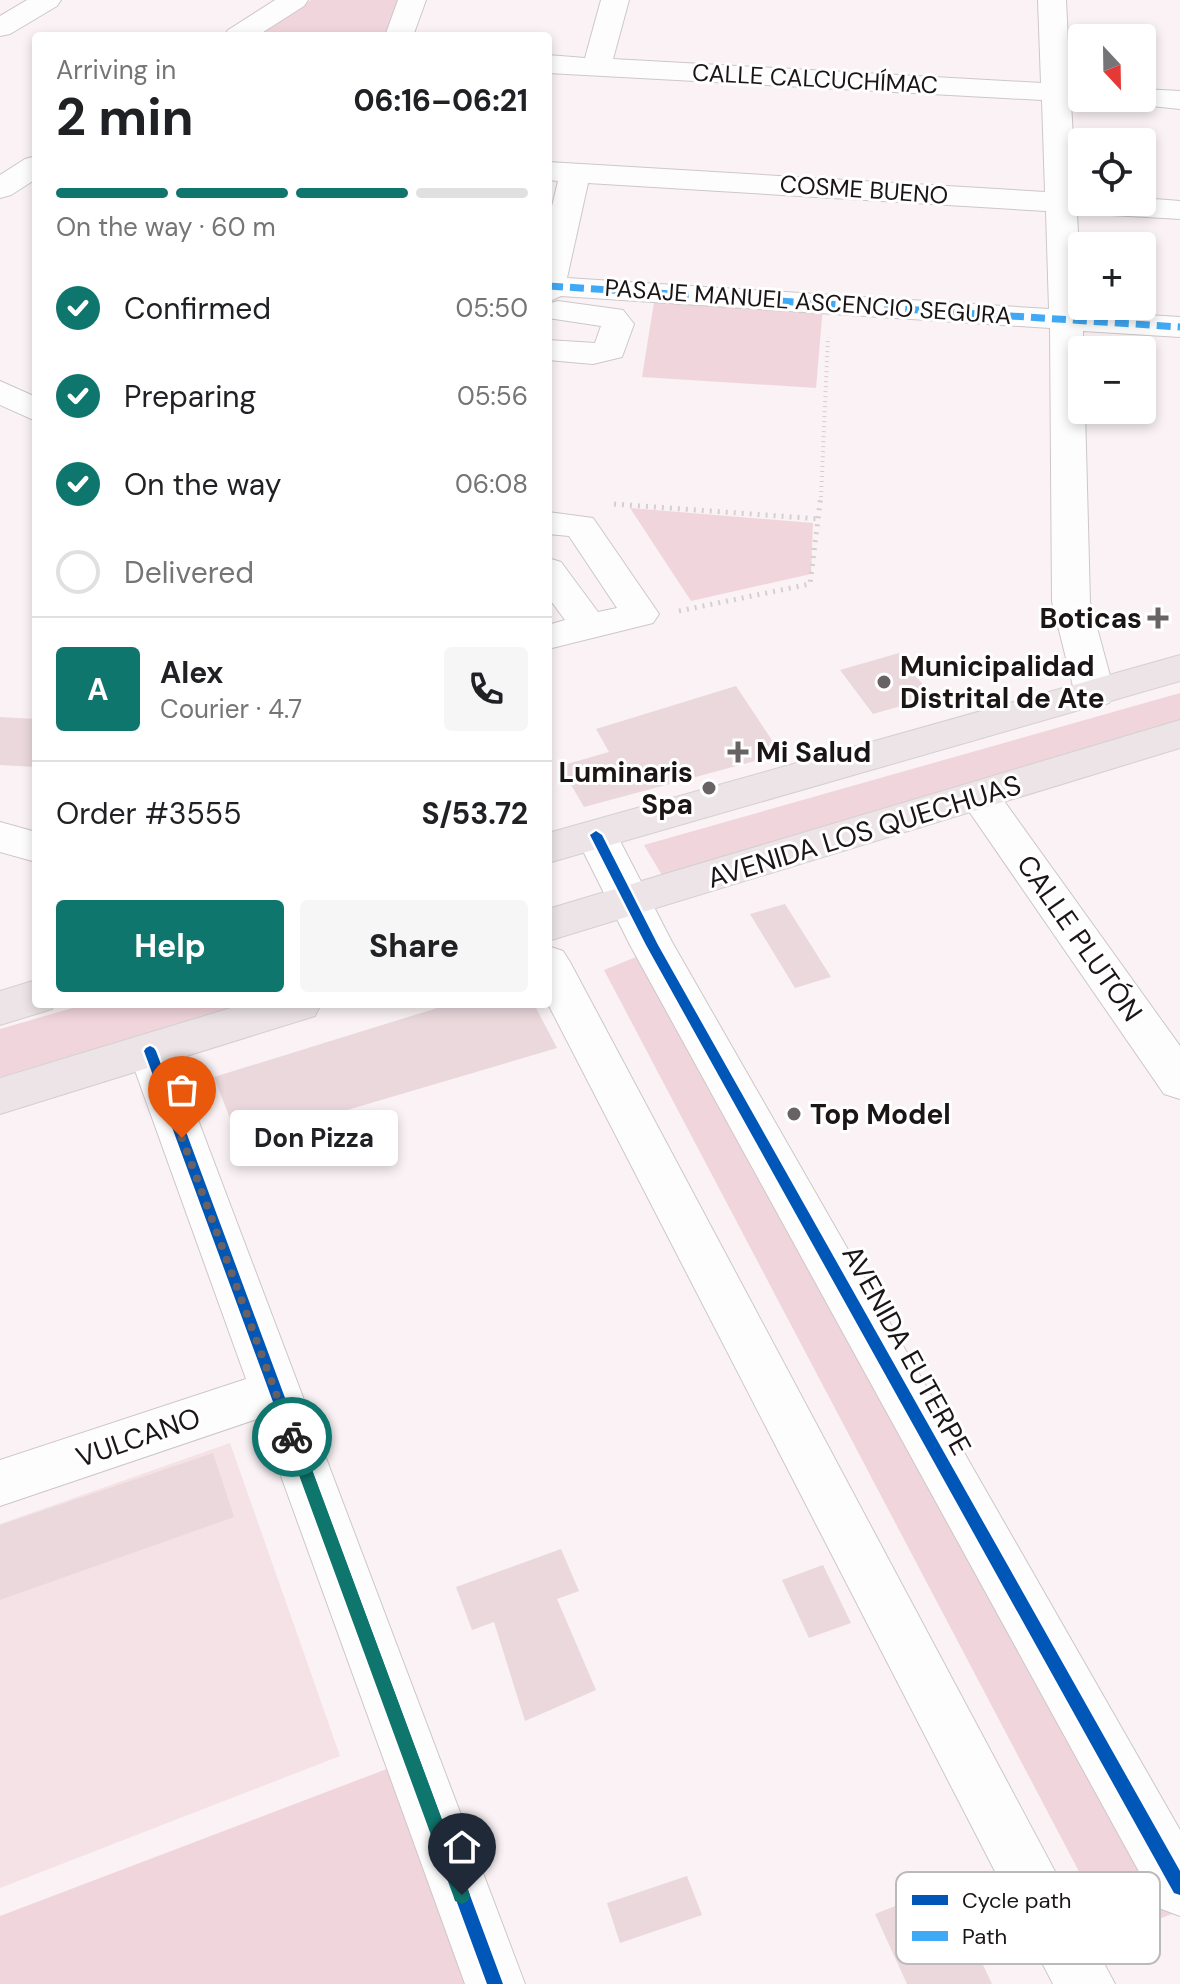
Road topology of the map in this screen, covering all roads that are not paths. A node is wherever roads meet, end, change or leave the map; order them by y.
1 (47, 0) edge
2 (294, 0) edge
3 (412, 0) edge
4 (615, 0) edge
5 (1052, 0) edge
6 (0, 28) edge
7 (244, 32) edge
8 (400, 32) edge
9 (552, 64) edge
10 (597, 67) junction
11 (1068, 94) edge
12 (1156, 99) edge
13 (1180, 100) edge
14 (32, 168) edge
15 (562, 172) edge
16 (1, 188) edge
17 (32, 202) edge
18 (1060, 203) junction
19 (1180, 210) edge
20 (552, 261) edge
21 (552, 296) edge
22 (552, 297) edge
23 (1066, 319) junction
24 (1180, 327) edge
25 (552, 350) edge
26 (0, 391) edge
27 (32, 409) edge
28 (552, 523) edge
29 (552, 576) edge
30 (588, 626) junction
31 (552, 636) edge
32 (1180, 668) edge
33 (1095, 694) junction
34 (1180, 734) edge
35 (980, 797) junction
36 (596, 835) junction
37 (0, 837) edge
38 (32, 846) edge
39 (552, 847) edge
40 (628, 901) junction
41 (552, 924) edge
42 (552, 970) edge
43 (32, 998) edge
44 (0, 1008) edge
45 (286, 1008) edge
46 (150, 1051) junction
47 (1176, 1069) edge
48 (0, 1096) edge
49 (276, 1391) junction
50 (0, 1483) edge
51 (1026, 1872) edge
52 (1180, 1887) edge
53 (1074, 1964) edge
54 (495, 1984) edge
55 (1085, 1984) edge

1 - 6 street
2 - 7 street
3 - 8 street
4 - 10 street
5 - 11 street
9 - 10 street, CALLE CALCUCHÍMAC
10 - 11 street, CALLE CALCUCHÍMAC
11 - 18 street
12 - 13 street
14 - 16 street
15 - 18 street, COSME BUENO
15 - 20 street
16 - 17 street
18 - 19 street, COSME BUENO
18 - 23 street
21 - 23 street, PASAJE MANUEL ASCENCIO SEGURA
22 - 25 street
23 - 24 street, PASAJE MANUEL ASCENCIO SEGURA
23 - 33 street
26 - 27 street
28 - 30 street
29 - 30 street
30 - 31 street
32 - 33 main road
33 - 36 main road
34 - 35 main road, AVENIDA LOS QUECHUAS
35 - 40 main road, AVENIDA LOS QUECHUAS
35 - 47 street, CALLE PLUTÓN
36 - 39 main road
36 - 40 street, AVENIDA EUTERPE
37 - 38 street
40 - 41 main road, AVENIDA LOS QUECHUAS
40 - 52 street, AVENIDA EUTERPE
42 - 51 street
43 - 44 main road
45 - 46 main road
46 - 48 main road
46 - 49 street
49 - 50 street, VULCANO
49 - 54 street
53 - 55 street

